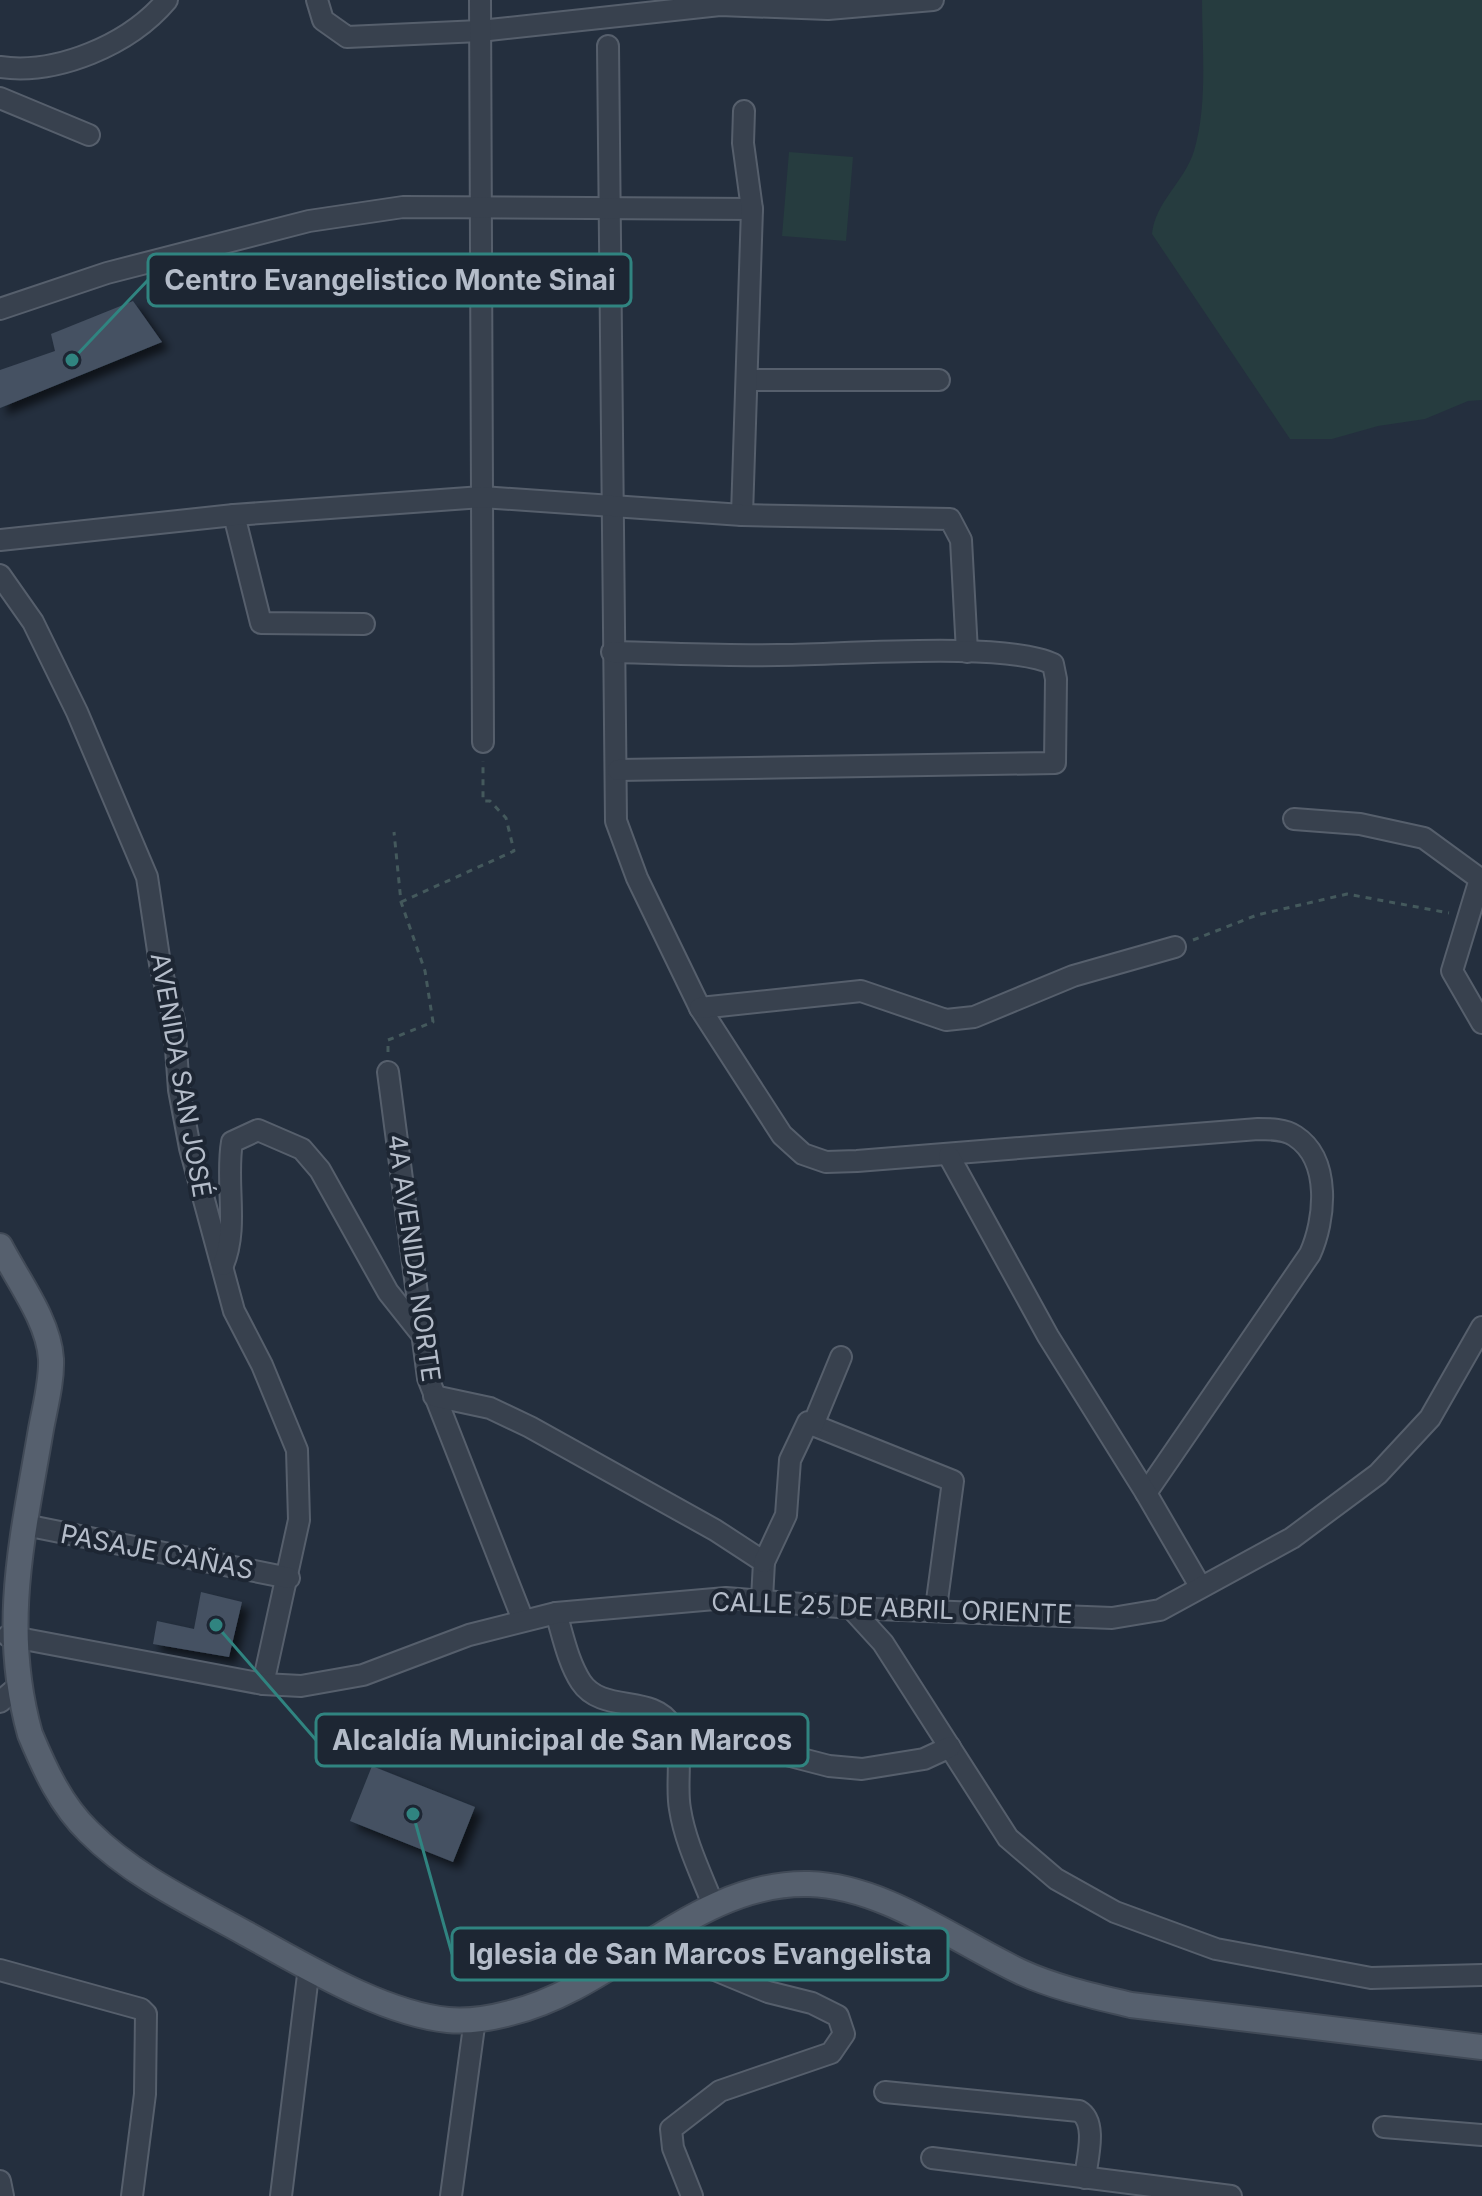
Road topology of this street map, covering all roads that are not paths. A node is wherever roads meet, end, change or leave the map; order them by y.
1 (167, 0) edge
2 (317, 0) edge
3 (480, 0) edge
4 (933, 0) edge
5 (715, 2) edge
6 (480, 31) junction
7 (608, 46) dead end
8 (0, 67) edge
9 (0, 98) edge
10 (744, 111) dead end
11 (89, 135) dead end
12 (481, 209) junction
13 (752, 209) junction
14 (611, 211) junction
15 (0, 309) edge
16 (748, 380) junction
17 (939, 380) dead end
18 (482, 497) junction
19 (615, 505) junction
20 (234, 515) junction
21 (742, 515) junction
22 (0, 540) edge
23 (0, 575) edge
24 (364, 624) dead end
25 (612, 652) junction
26 (967, 652) junction
27 (483, 742) road end
28 (618, 770) junction
29 (1294, 819) dead end
30 (1175, 947) road end
31 (700, 1008) junction
32 (1482, 1023) edge
33 (388, 1072) road end
34 (949, 1156) junction
35 (0, 1246) edge
36 (223, 1265) junction
37 (1482, 1327) edge
38 (419, 1331) junction
39 (841, 1357) dead end
40 (434, 1396) junction
41 (813, 1425) junction
42 (1146, 1493) junction
43 (25, 1525) junction
44 (764, 1562) junction
45 (289, 1578) junction
46 (5, 1582) edge
47 (1200, 1586) junction
48 (762, 1599) junction
49 (851, 1608) junction
50 (936, 1608) junction
51 (556, 1613) junction
52 (523, 1620) junction
53 (8, 1636) junction
54 (263, 1684) junction
55 (7, 1695) edge
56 (950, 1747) junction
57 (677, 1749) junction
58 (714, 1907) junction
59 (643, 1948) junction
60 (309, 1967) junction
61 (0, 1970) edge
62 (1482, 1975) edge
63 (475, 2019) junction
64 (1482, 2047) edge
65 (885, 2092) dead end
66 (1384, 2127) dead end
67 (1482, 2135) edge
68 (932, 2158) dead end
69 (1085, 2178) junction
70 (0, 2181) edge
71 (1176, 2193) edge
72 (3, 2196) edge
73 (132, 2196) edge
74 (281, 2196) edge
75 (451, 2196) edge
76 (692, 2196) edge
77 (1231, 2196) edge

1 - 8 street
2 - 6 street
3 - 6 street
4 - 5 street
5 - 6 street
6 - 12 street
7 - 14 street
9 - 11 street
10 - 13 street
12 - 14 street
12 - 15 street
12 - 18 street
13 - 14 street
13 - 16 street
14 - 19 street
16 - 17 street
16 - 21 street
18 - 19 street
18 - 20 street
18 - 27 street
19 - 21 street
19 - 25 street
20 - 22 street
20 - 24 street
21 - 26 street
23 - 36 street, AVENIDA SAN JOSÉ
25 - 26 street
25 - 28 street
26 - 28 street
28 - 31 street
29 - 32 street
30 - 31 street
31 - 34 street
33 - 38 street, 4A AVENIDA NORTE
34 - 42 street
34 - 42 street
35 - 43 main road
36 - 38 street
36 - 45 street, AVENIDA SAN JOSÉ
37 - 47 street, CALLE 25 DE ABRIL ORIENTE
38 - 40 street, 4A AVENIDA NORTE
39 - 41 street
40 - 44 street
40 - 52 street, 4A AVENIDA NORTE
41 - 44 street
41 - 50 street
42 - 47 street
43 - 45 street, PASAJE CAÑAS
43 - 46 main road
44 - 48 street
45 - 54 street, AVENIDA SAN JOSÉ
46 - 53 main road
47 - 50 street, CALLE 25 DE ABRIL ORIENTE
48 - 49 street, CALLE 25 DE ABRIL ORIENTE
48 - 51 street, CALLE 25 DE ABRIL ORIENTE
49 - 50 street, CALLE 25 DE ABRIL ORIENTE
49 - 56 street
51 - 52 street, CALLE 25 DE ABRIL ORIENTE
51 - 57 street
52 - 54 street, CALLE 25 DE ABRIL ORIENTE
53 - 54 street, CALLE 25 DE ABRIL ORIENTE
53 - 55 main road
55 - 60 main road
56 - 57 street
56 - 62 street
57 - 58 street
58 - 59 main road
58 - 64 main road
59 - 63 main road
59 - 76 street
60 - 63 main road
60 - 74 street
61 - 73 street
63 - 75 street
65 - 69 street
66 - 67 street
68 - 69 street
69 - 71 street
70 - 72 street
71 - 77 street

